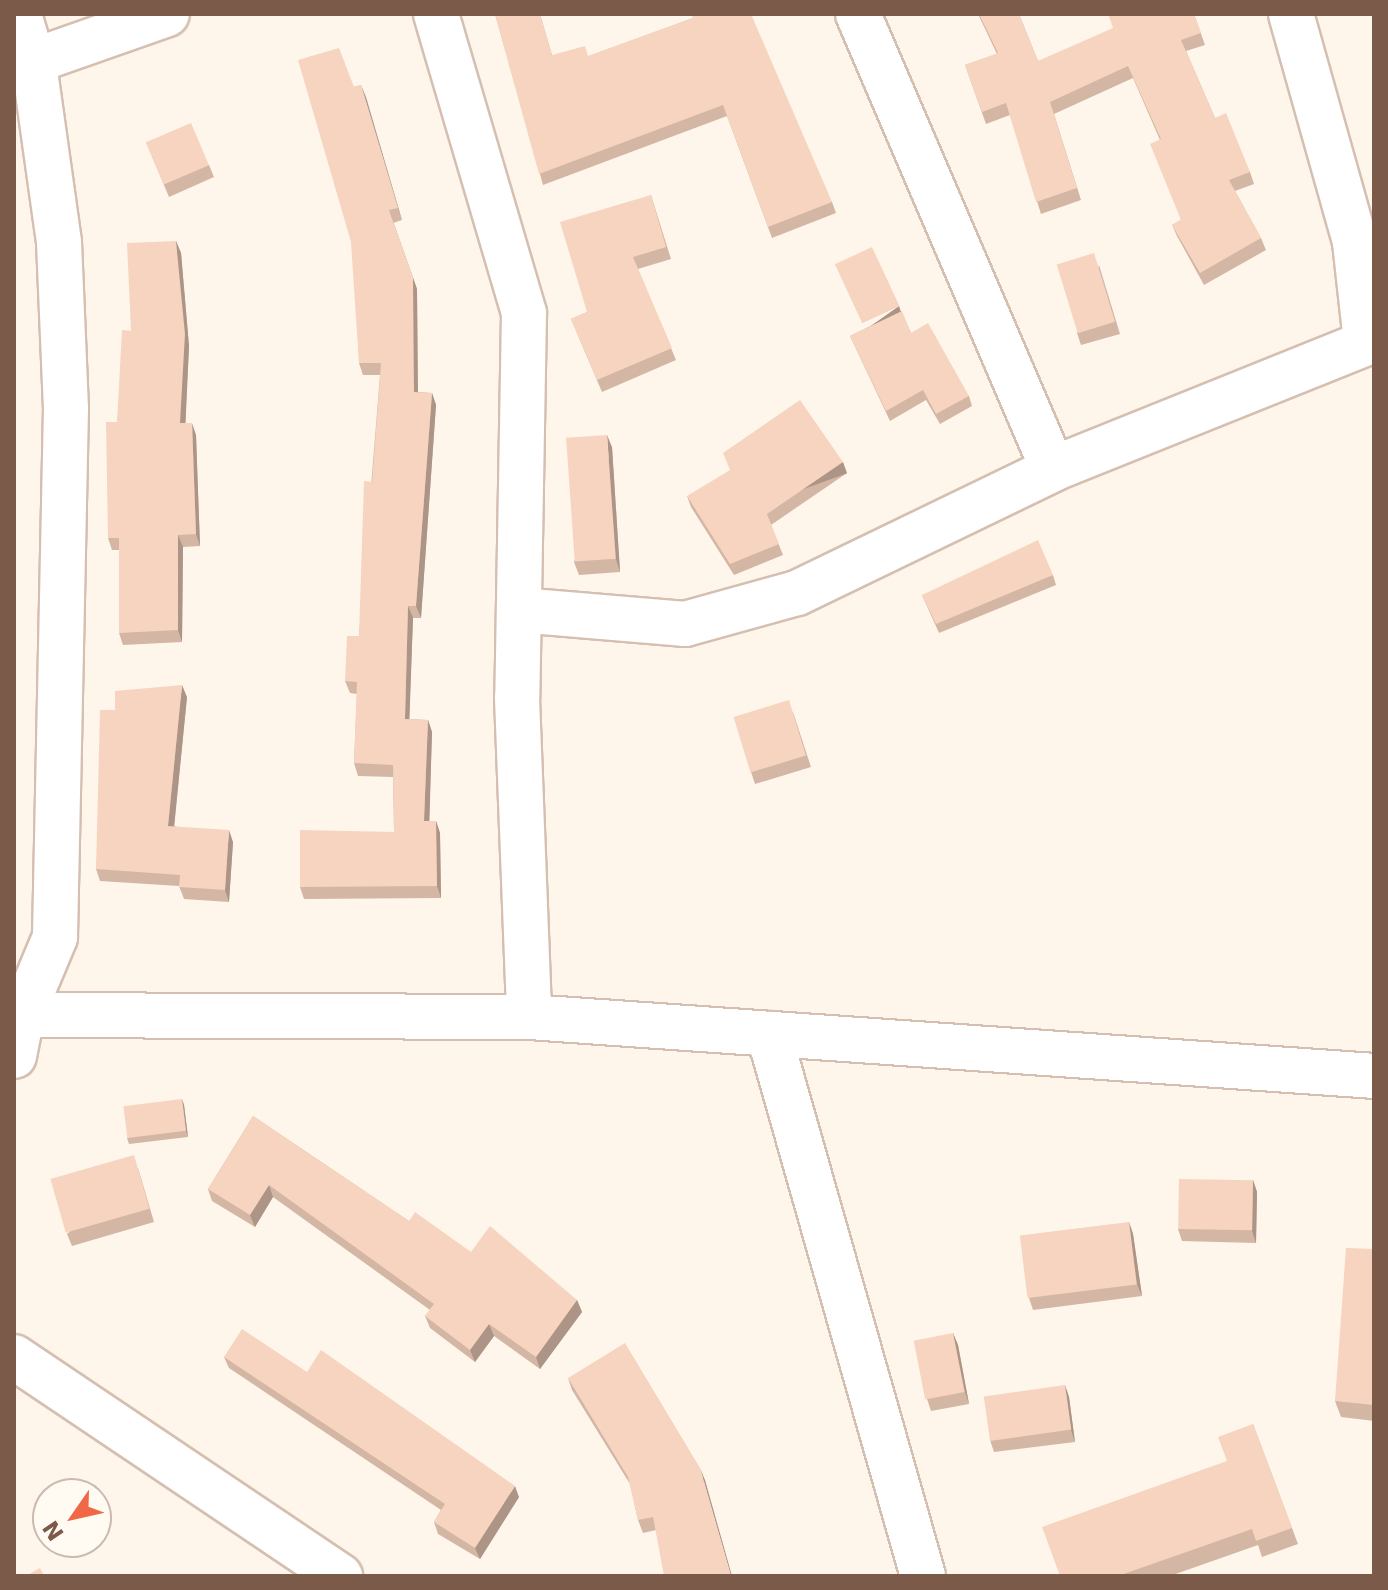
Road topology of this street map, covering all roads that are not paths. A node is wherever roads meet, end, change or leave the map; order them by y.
1 (19, 14) edge
2 (167, 14) edge
3 (436, 14) edge
4 (858, 14) edge
5 (1291, 14) edge
6 (24, 67) edge
7 (1370, 341) edge
8 (1053, 469) junction
9 (519, 610) junction
10 (529, 1017) junction
11 (17, 1029) edge
12 (769, 1034) junction
13 (1374, 1076) edge
14 (14, 1357) edge
15 (340, 1576) edge
16 (923, 1576) edge

1 - 6 street
2 - 6 street
3 - 9 street
4 - 8 street
5 - 7 street
6 - 11 street
7 - 8 street
8 - 9 street
9 - 10 street
10 - 11 street
10 - 12 street
12 - 13 street
12 - 16 street
14 - 15 street

